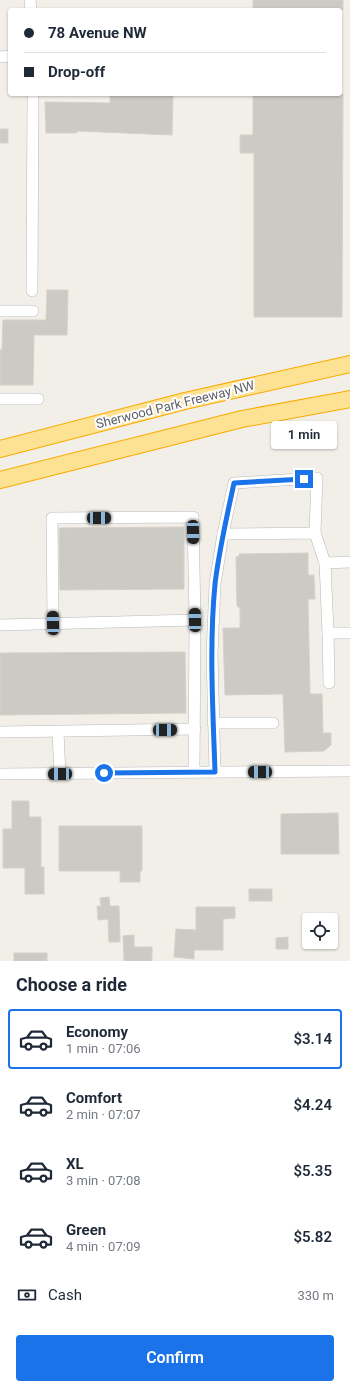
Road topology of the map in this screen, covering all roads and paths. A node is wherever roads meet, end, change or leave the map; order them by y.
1 (33, 96) edge
2 (32, 291) dead end
3 (0, 311) edge
4 (33, 311) dead end
5 (350, 364) edge
6 (0, 398) edge
7 (38, 399) dead end
8 (350, 399) edge
9 (0, 449) edge
10 (0, 480) edge
11 (315, 533) junction
12 (223, 534) junction
13 (350, 562) edge
14 (325, 563) junction
15 (195, 620) junction
16 (53, 623) junction
17 (0, 625) edge
18 (328, 633) junction
19 (350, 633) edge
20 (329, 683) dead end
21 (213, 723) junction
22 (273, 723) dead end
23 (195, 729) junction
24 (0, 732) edge
25 (58, 732) junction
26 (350, 771) edge
27 (194, 772) junction
28 (215, 772) junction
29 (0, 774) edge
30 (60, 774) junction

1 - 2 street
3 - 4 street
5 - 9 highway, Sherwood Park Freeway NW
6 - 7 street
8 - 10 highway
11 - 12 street
11 - 12 street
11 - 14 street
12 - 21 street
13 - 14 street
14 - 18 street
15 - 16 street
15 - 16 street
15 - 23 street
16 - 17 street
18 - 19 street
18 - 20 street
21 - 22 street
21 - 28 street
23 - 25 street
23 - 27 street
24 - 25 street
25 - 30 street
26 - 28 street
27 - 28 street
27 - 30 street
29 - 30 street

